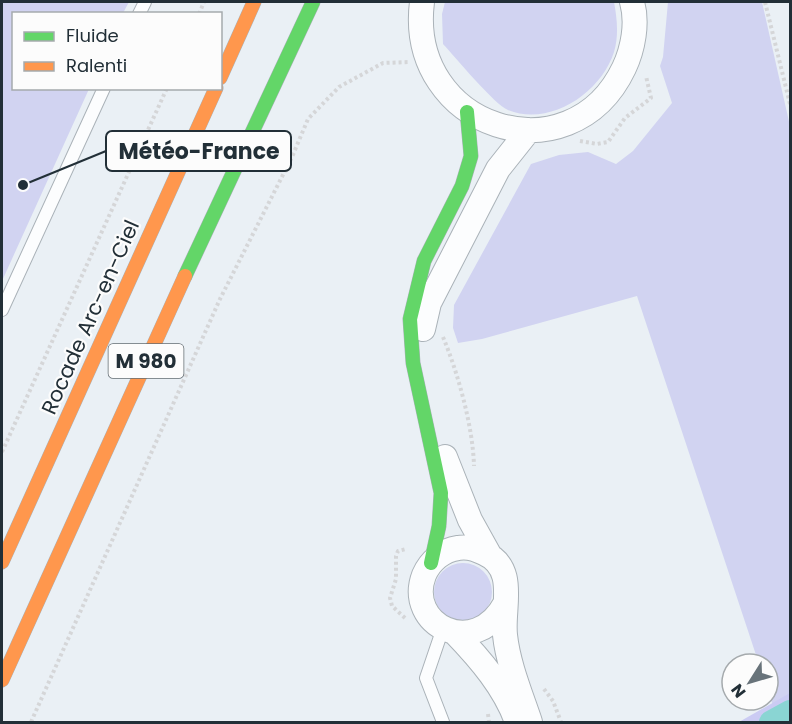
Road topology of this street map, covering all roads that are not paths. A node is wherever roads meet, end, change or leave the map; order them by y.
1 (254, 2) edge
2 (313, 2) edge
3 (422, 2) edge
4 (634, 3) edge
5 (222, 74) edge
6 (103, 90) edge
7 (215, 90) edge
8 (467, 111) junction
9 (529, 130) junction
10 (2, 310) edge
11 (490, 555) junction
12 (2, 562) edge
13 (431, 563) junction
14 (506, 604) junction
15 (449, 630) junction
16 (2, 680) edge
17 (444, 723) edge
18 (517, 723) edge
19 (530, 723) edge

1 - 5 main road
2 - 16 main road, M 980
3 - 8 street
4 - 9 street
6 - 10 lane
7 - 12 main road, Rocade Arc-en-Ciel / M 980
8 - 9 street
8 - 13 main road
9 - 11 street
11 - 13 street
11 - 14 street
13 - 15 street
14 - 15 street
14 - 19 street
15 - 17 lane
15 - 18 street

